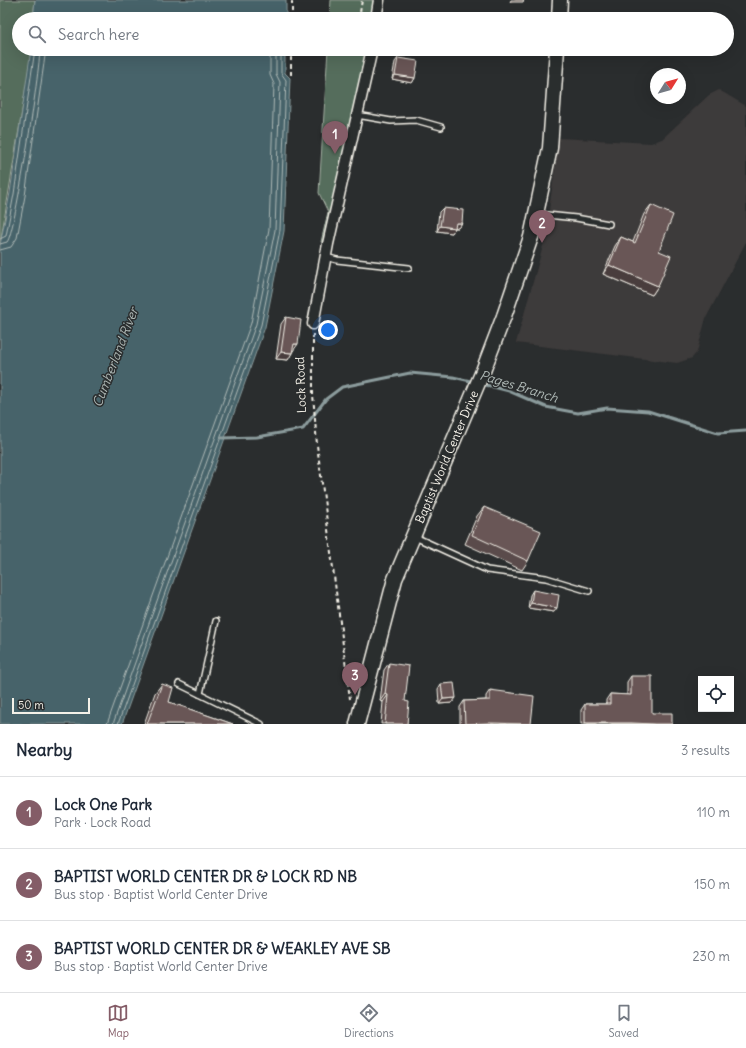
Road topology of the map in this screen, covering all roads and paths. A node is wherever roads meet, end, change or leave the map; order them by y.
1 (292, 0) edge
2 (362, 0) edge
3 (379, 0) edge
4 (560, 0) edge
5 (292, 12) edge
6 (360, 12) edge
7 (377, 12) edge
8 (559, 12) edge
9 (291, 56) edge
10 (371, 56) edge
11 (557, 56) edge
12 (291, 75) dead end
13 (358, 115) junction
14 (442, 127) dead end
15 (536, 214) junction
16 (609, 224) dead end
17 (326, 257) junction
18 (409, 268) dead end
19 (313, 324) joint
20 (414, 536) junction
21 (589, 591) dead end
22 (216, 621) dead end
23 (179, 684) dead end
24 (200, 694) junction
25 (351, 702) dead end
26 (261, 724) edge
27 (357, 724) edge

1 - 5 path
2 - 6 path
3 - 7 street
4 - 8 street
9 - 12 path
10 - 13 street
11 - 15 street, Baptist World Center Drive
13 - 14 lane
13 - 17 street
15 - 16 lane
15 - 20 street, Baptist World Center Drive
17 - 18 lane
17 - 19 street
19 - 25 path, Lock Road
20 - 21 lane
20 - 27 street, Baptist World Center Drive
22 - 24 lane
23 - 24 lane
24 - 26 lane

